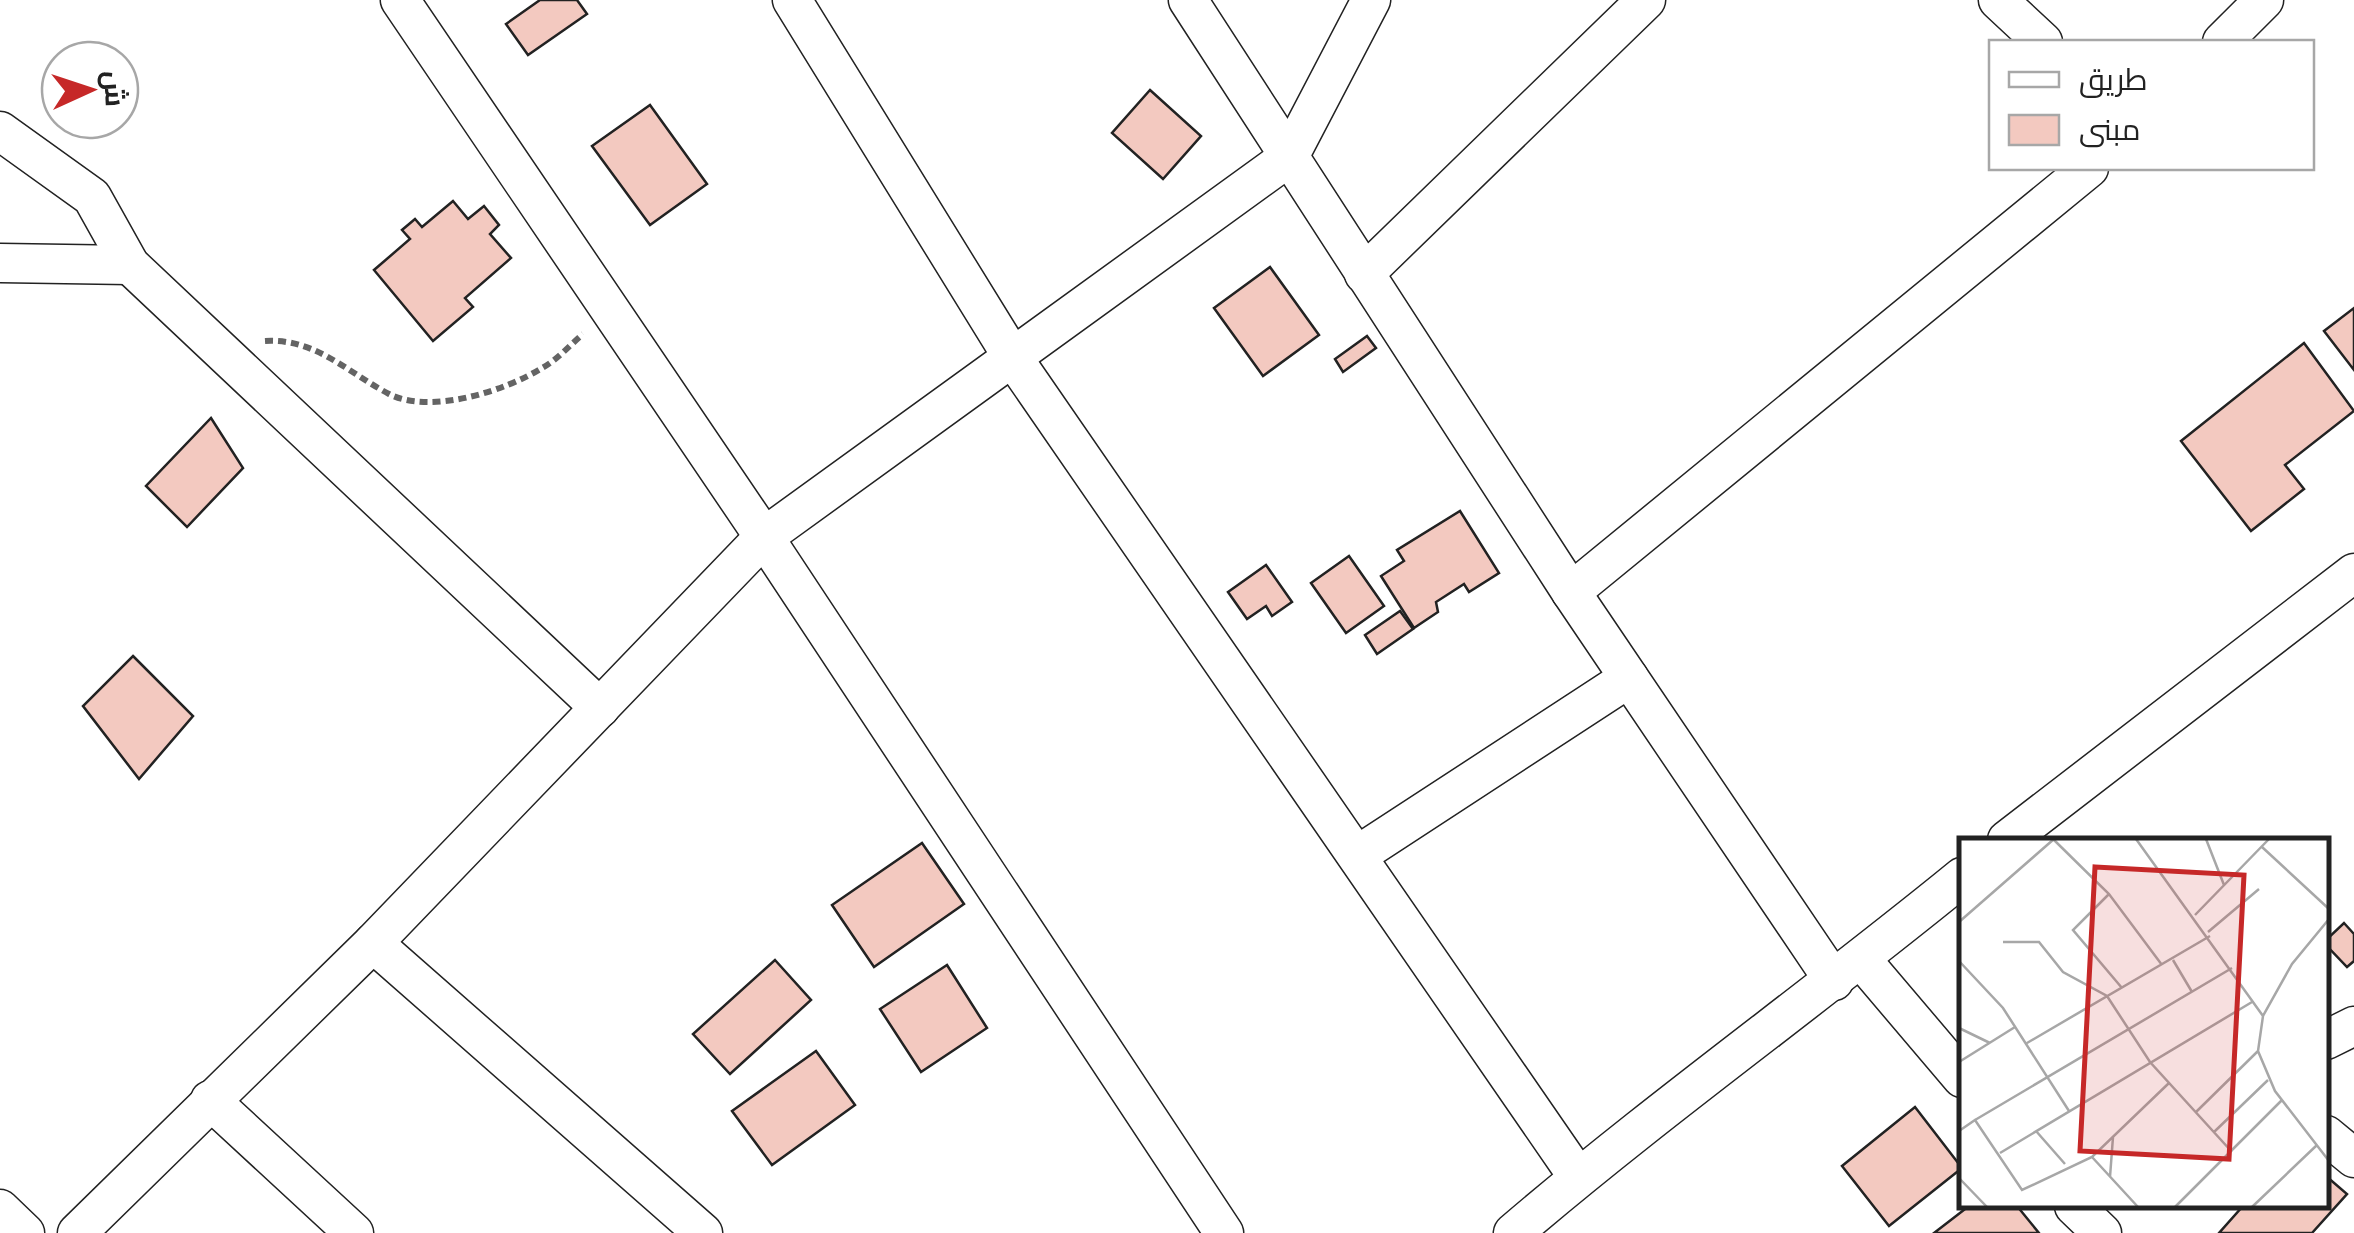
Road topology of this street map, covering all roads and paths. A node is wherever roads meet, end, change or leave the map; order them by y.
1 (400, 0) edge
2 (792, 0) edge
3 (1188, 0) edge
4 (1371, 0) edge
5 (1646, 0) edge
6 (1998, 0) edge
7 (2264, 0) edge
8 (2041, 40) edge
9 (2224, 40) edge
10 (0, 131) edge
11 (1288, 157) junction
12 (2087, 170) edge
13 (0, 263) edge
14 (130, 265) junction
15 (1364, 274) junction
16 (610, 310) junction
17 (229, 358) junction
18 (1012, 358) junction
19 (764, 536) junction
20 (2354, 574) edge
21 (1571, 592) junction
22 (1629, 678) junction
23 (600, 708) junction
24 (2010, 838) edge
25 (1364, 851) dead end
26 (1959, 879) edge
27 (373, 943) junction
28 (1848, 970) junction
29 (2354, 1026) edge
30 (2329, 1038) edge
31 (1959, 1075) edge
32 (210, 1100) junction
33 (2329, 1137) edge
34 (2354, 1158) edge
35 (1578, 1177) junction
36 (2076, 1208) edge
37 (0, 1209) edge
38 (25, 1233) edge
39 (77, 1233) edge
40 (354, 1233) edge
41 (703, 1233) edge
42 (1224, 1233) edge
43 (1513, 1233) edge
44 (2102, 1233) edge

1 - 16 street
2 - 18 street
3 - 11 street
4 - 11 street
5 - 15 street
6 - 8 street
7 - 9 street
10 - 14 street
11 - 15 street
11 - 18 street
12 - 21 street
13 - 14 street
14 - 17 street
15 - 21 street
16 - 17 path
16 - 19 street
17 - 23 street
18 - 19 street
18 - 35 street
19 - 23 street
19 - 42 street
20 - 24 street
21 - 22 street
22 - 25 street
22 - 28 street
23 - 27 street
26 - 28 street
27 - 32 street
27 - 41 street
28 - 31 street
28 - 35 street
29 - 30 street
32 - 39 street
32 - 40 street
33 - 34 street
35 - 43 street
36 - 44 street
37 - 38 street

